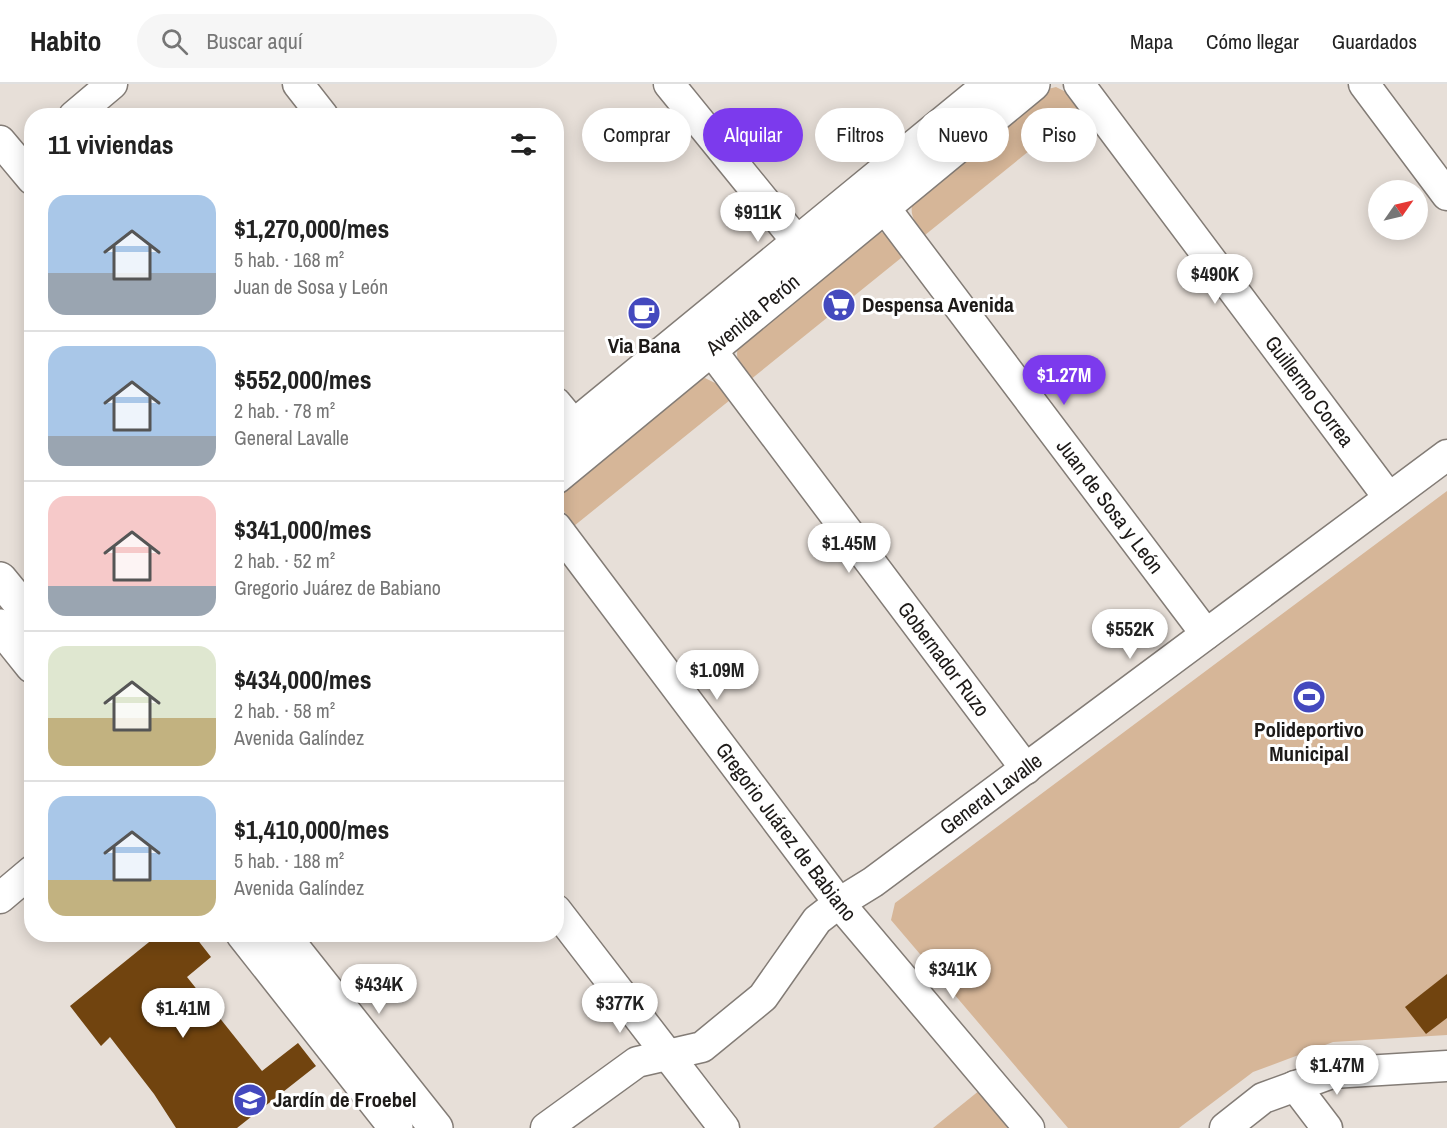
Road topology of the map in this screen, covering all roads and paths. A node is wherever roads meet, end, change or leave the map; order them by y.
1 (112, 84) edge
2 (298, 84) edge
3 (669, 84) edge
4 (991, 84) edge
5 (1033, 84) edge
6 (1079, 84) edge
7 (1364, 84) edge
8 (84, 108) edge
9 (317, 108) edge
10 (1447, 195) edge
11 (884, 207) junction
12 (807, 254) junction
13 (711, 350) junction
14 (570, 430) edge
15 (564, 450) edge
16 (1447, 454) edge
17 (1389, 498) junction
18 (564, 538) edge
19 (0, 579) edge
20 (24, 608) edge
21 (0, 626) edge
22 (1206, 634) junction
23 (24, 656) edge
24 (1026, 769) junction
25 (24, 878) edge
26 (0, 898) edge
27 (839, 903) junction
28 (564, 920) edge
29 (249, 942) edge
30 (288, 942) edge
31 (666, 1054) junction
32 (1447, 1066) edge
33 (1295, 1086) junction
34 (396, 1128) edge
35 (436, 1128) edge
36 (546, 1128) edge
37 (724, 1128) edge
38 (1029, 1128) edge
39 (1224, 1128) edge
40 (1327, 1128) edge

1 - 8 street
2 - 9 street
3 - 12 street
4 - 12 street, Avenida Perón
5 - 11 street, Avenida Perón
6 - 17 street, Guillermo Correa
7 - 10 street
11 - 12 street, Avenida Perón
11 - 22 street, Juan de Sosa y León
12 - 13 street, Avenida Perón
12 - 14 street, Avenida Perón
13 - 14 street, Avenida Perón
13 - 24 street, Gobernador Ruzo
14 - 15 street, Avenida Perón
16 - 17 street, General Lavalle
17 - 22 street, General Lavalle
18 - 27 street, Gregorio Juárez de Babiano
19 - 20 street
21 - 23 street
22 - 24 street, General Lavalle
24 - 27 street, General Lavalle
25 - 26 street
27 - 31 street, General Lavalle
27 - 38 street, Gregorio Juárez de Babiano
28 - 31 street
29 - 34 street
30 - 35 street
31 - 36 street, General Lavalle
31 - 37 street
32 - 33 street
33 - 39 street
33 - 40 street

